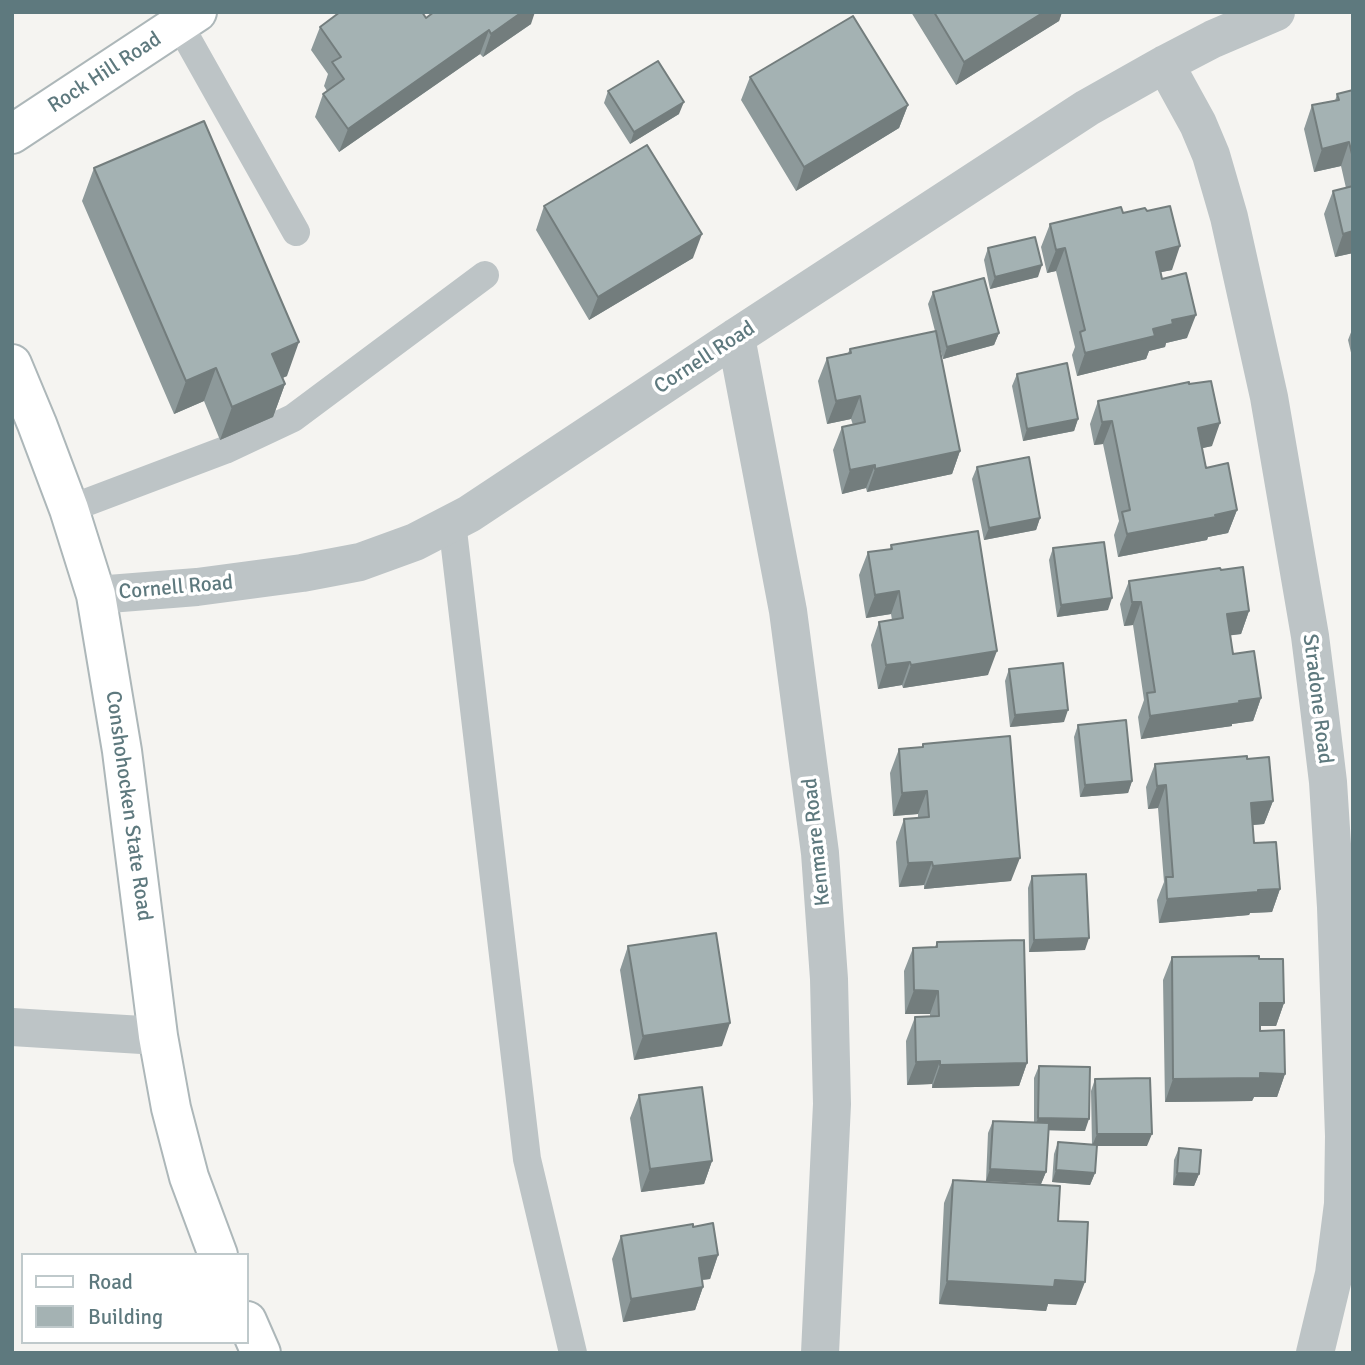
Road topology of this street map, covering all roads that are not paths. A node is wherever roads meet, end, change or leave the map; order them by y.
1 (1276, 12) edge
2 (188, 18) edge
3 (1165, 64) junction
4 (12, 134) edge
5 (296, 232) dead end
6 (485, 275) dead end
7 (736, 337) junction
8 (12, 364) edge
9 (69, 509) junction
10 (452, 522) junction
11 (96, 595) junction
12 (12, 1027) edge
13 (158, 1036) junction
14 (217, 1253) edge
15 (248, 1323) edge
16 (261, 1353) edge
17 (573, 1353) edge
18 (820, 1353) edge
19 (1315, 1353) edge

1 - 3 street, Cornell Road
2 - 4 main road, Rock Hill Road
2 - 5 lane
3 - 7 street, Cornell Road
3 - 19 street, Stradone Road
6 - 9 lane
7 - 10 street, Cornell Road
7 - 18 street, Kenmare Road
8 - 9 main road, Conshohocken State Road
9 - 11 main road, Conshohocken State Road
10 - 11 street, Cornell Road
10 - 17 lane
11 - 13 main road, Conshohocken State Road
12 - 13 street
13 - 14 main road, Conshohocken State Road
15 - 16 main road

